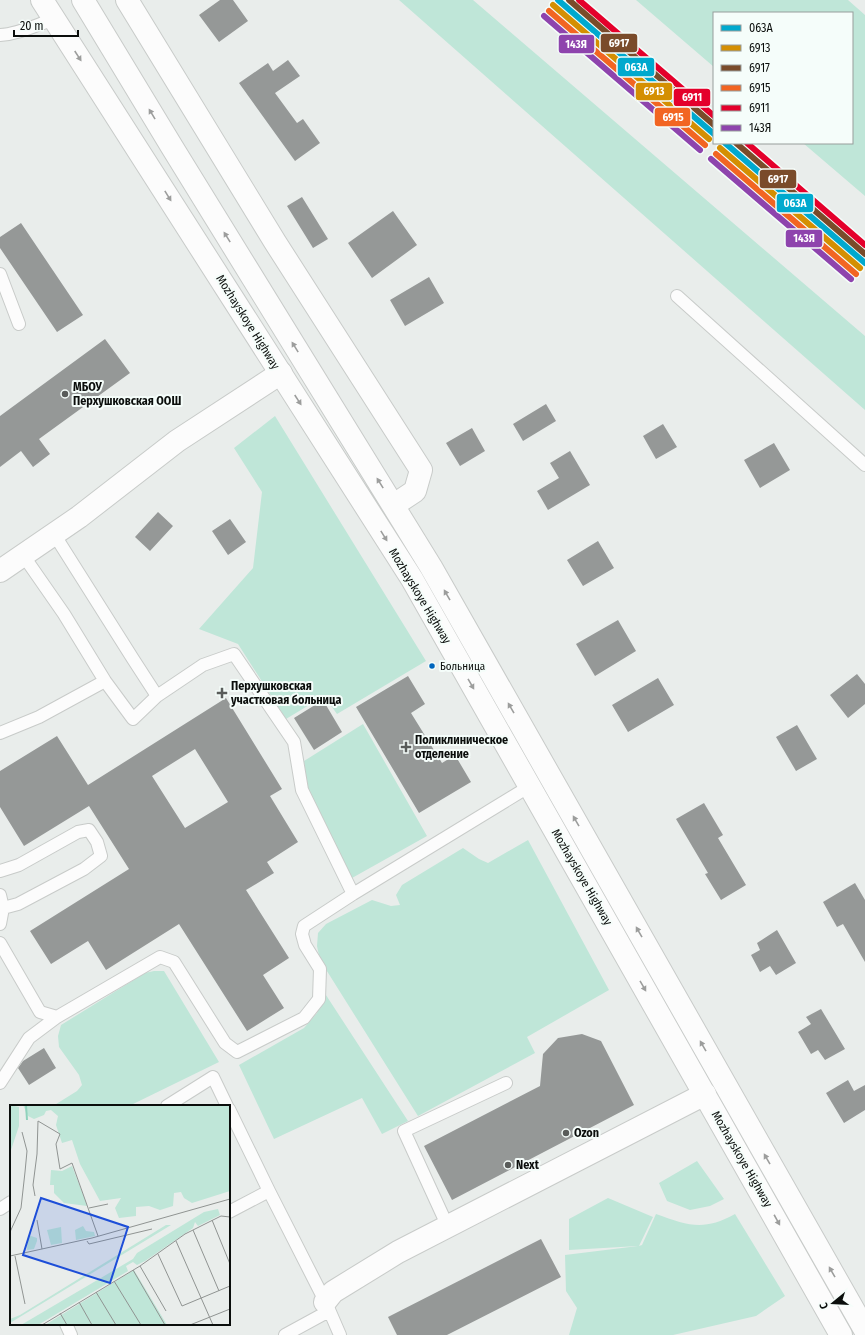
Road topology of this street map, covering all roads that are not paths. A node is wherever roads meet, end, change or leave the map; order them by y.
1 (42, 0) edge
2 (83, 0) edge
3 (127, 0) edge
4 (54, 19) junction
5 (0, 35) edge
6 (0, 274) edge
7 (677, 296) dead end
8 (19, 324) dead end
9 (281, 373) junction
10 (865, 465) edge
11 (394, 505) junction
12 (54, 534) junction
13 (23, 555) junction
14 (0, 571) edge
15 (105, 681) junction
16 (157, 696) junction
17 (0, 733) edge
18 (530, 786) junction
19 (0, 871) edge
20 (353, 894) junction
21 (0, 895) edge
22 (3, 908) junction
23 (0, 924) edge
24 (0, 943) edge
25 (57, 1017) junction
26 (0, 1083) edge
27 (506, 1083) dead end
28 (705, 1094) junction
29 (168, 1105) edge
30 (227, 1105) edge
31 (230, 1111) edge
32 (269, 1191) junction
33 (10, 1203) edge
34 (0, 1209) edge
35 (230, 1211) edge
36 (448, 1227) junction
37 (327, 1306) junction
38 (66, 1325) edge
39 (865, 1330) edge
40 (71, 1335) edge
41 (285, 1335) edge
42 (340, 1335) edge
43 (842, 1335) edge

1 - 4 main road, Mozhayskoye Highway
11 -> 2 main road, Mozhayskoye Highway
3 - 11 main road
4 - 5 lane
4 -> 9 main road, Mozhayskoye Highway
6 - 8 lane
7 - 10 lane
9 - 12 main road
9 -> 18 main road, Mozhayskoye Highway
39 -> 11 main road, Mozhayskoye Highway
12 - 13 main road
12 - 16 lane
13 - 14 main road
13 - 15 lane
15 - 16 lane
15 - 17 lane
16 - 20 lane
18 - 20 lane
18 -> 28 main road, Mozhayskoye Highway
19 - 22 lane
20 - 25 lane
21 - 22 lane
22 - 23 lane
24 - 25 lane
25 - 26 lane
27 - 36 lane
28 - 36 main road
28 -> 43 main road, Mozhayskoye Highway
29 - 30 lane
31 - 32 lane
32 - 35 lane
32 - 37 lane
33 - 34 lane
36 - 37 main road
37 - 41 lane
37 - 42 lane
38 - 40 lane

